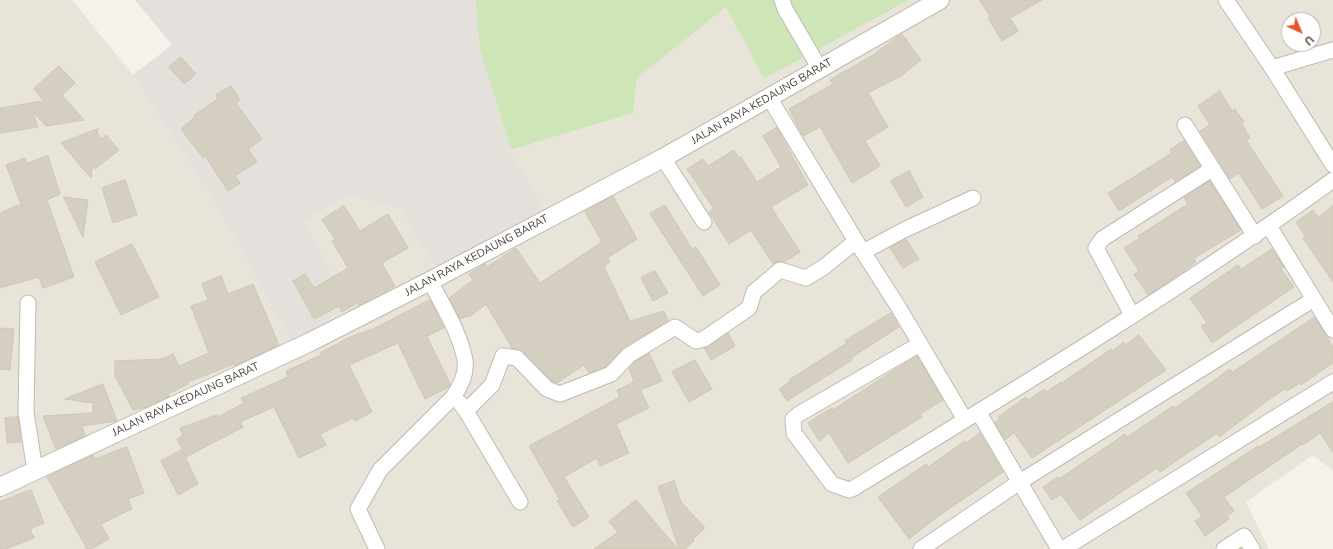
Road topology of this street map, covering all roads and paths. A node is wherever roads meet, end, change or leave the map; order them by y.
1 (782, 0) edge
2 (940, 0) edge
3 (1226, 0) edge
4 (1333, 50) edge
5 (1272, 68) junction
6 (820, 69) junction
7 (770, 99) junction
8 (1185, 125) dead end
9 (663, 158) junction
10 (1333, 165) edge
11 (1212, 169) junction
12 (1333, 180) edge
13 (973, 198) dead end
14 (704, 222) dead end
15 (1269, 226) junction
16 (1255, 236) junction
17 (860, 246) junction
18 (430, 281) junction
19 (1314, 299) junction
20 (28, 304) dead end
21 (1132, 315) junction
22 (1333, 330) edge
23 (920, 344) junction
24 (1333, 382) edge
25 (453, 397) junction
26 (466, 411) junction
27 (979, 413) junction
28 (965, 420) junction
29 (35, 471) junction
30 (1018, 482) junction
31 (0, 487) edge
32 (520, 502) dead end
33 (377, 549) edge
34 (921, 549) edge
35 (1059, 549) edge
36 (1063, 549) edge
37 (1224, 549) edge
38 (1252, 549) edge

1 - 6 street
2 - 6 street, JALAN RAYA KEDAUNG BARAT
3 - 5 street
4 - 5 street
5 - 10 street
6 - 7 street, JALAN RAYA KEDAUNG BARAT
7 - 9 street, JALAN RAYA KEDAUNG BARAT
7 - 17 street
8 - 11 street
9 - 14 street
9 - 18 street, JALAN RAYA KEDAUNG BARAT
11 - 16 street
11 - 21 street
12 - 15 street
13 - 17 street
15 - 16 street
15 - 19 street
16 - 21 street
17 - 23 street
17 - 26 street
18 - 25 street
18 - 29 street, JALAN RAYA KEDAUNG BARAT
19 - 22 street
19 - 30 street
20 - 29 street
21 - 27 street
23 - 28 street
23 - 28 street
24 - 36 street
25 - 26 street
25 - 33 street
26 - 32 street
27 - 28 street
27 - 30 street
29 - 31 street, JALAN RAYA KEDAUNG BARAT
30 - 34 street
30 - 35 street
37 - 38 street

